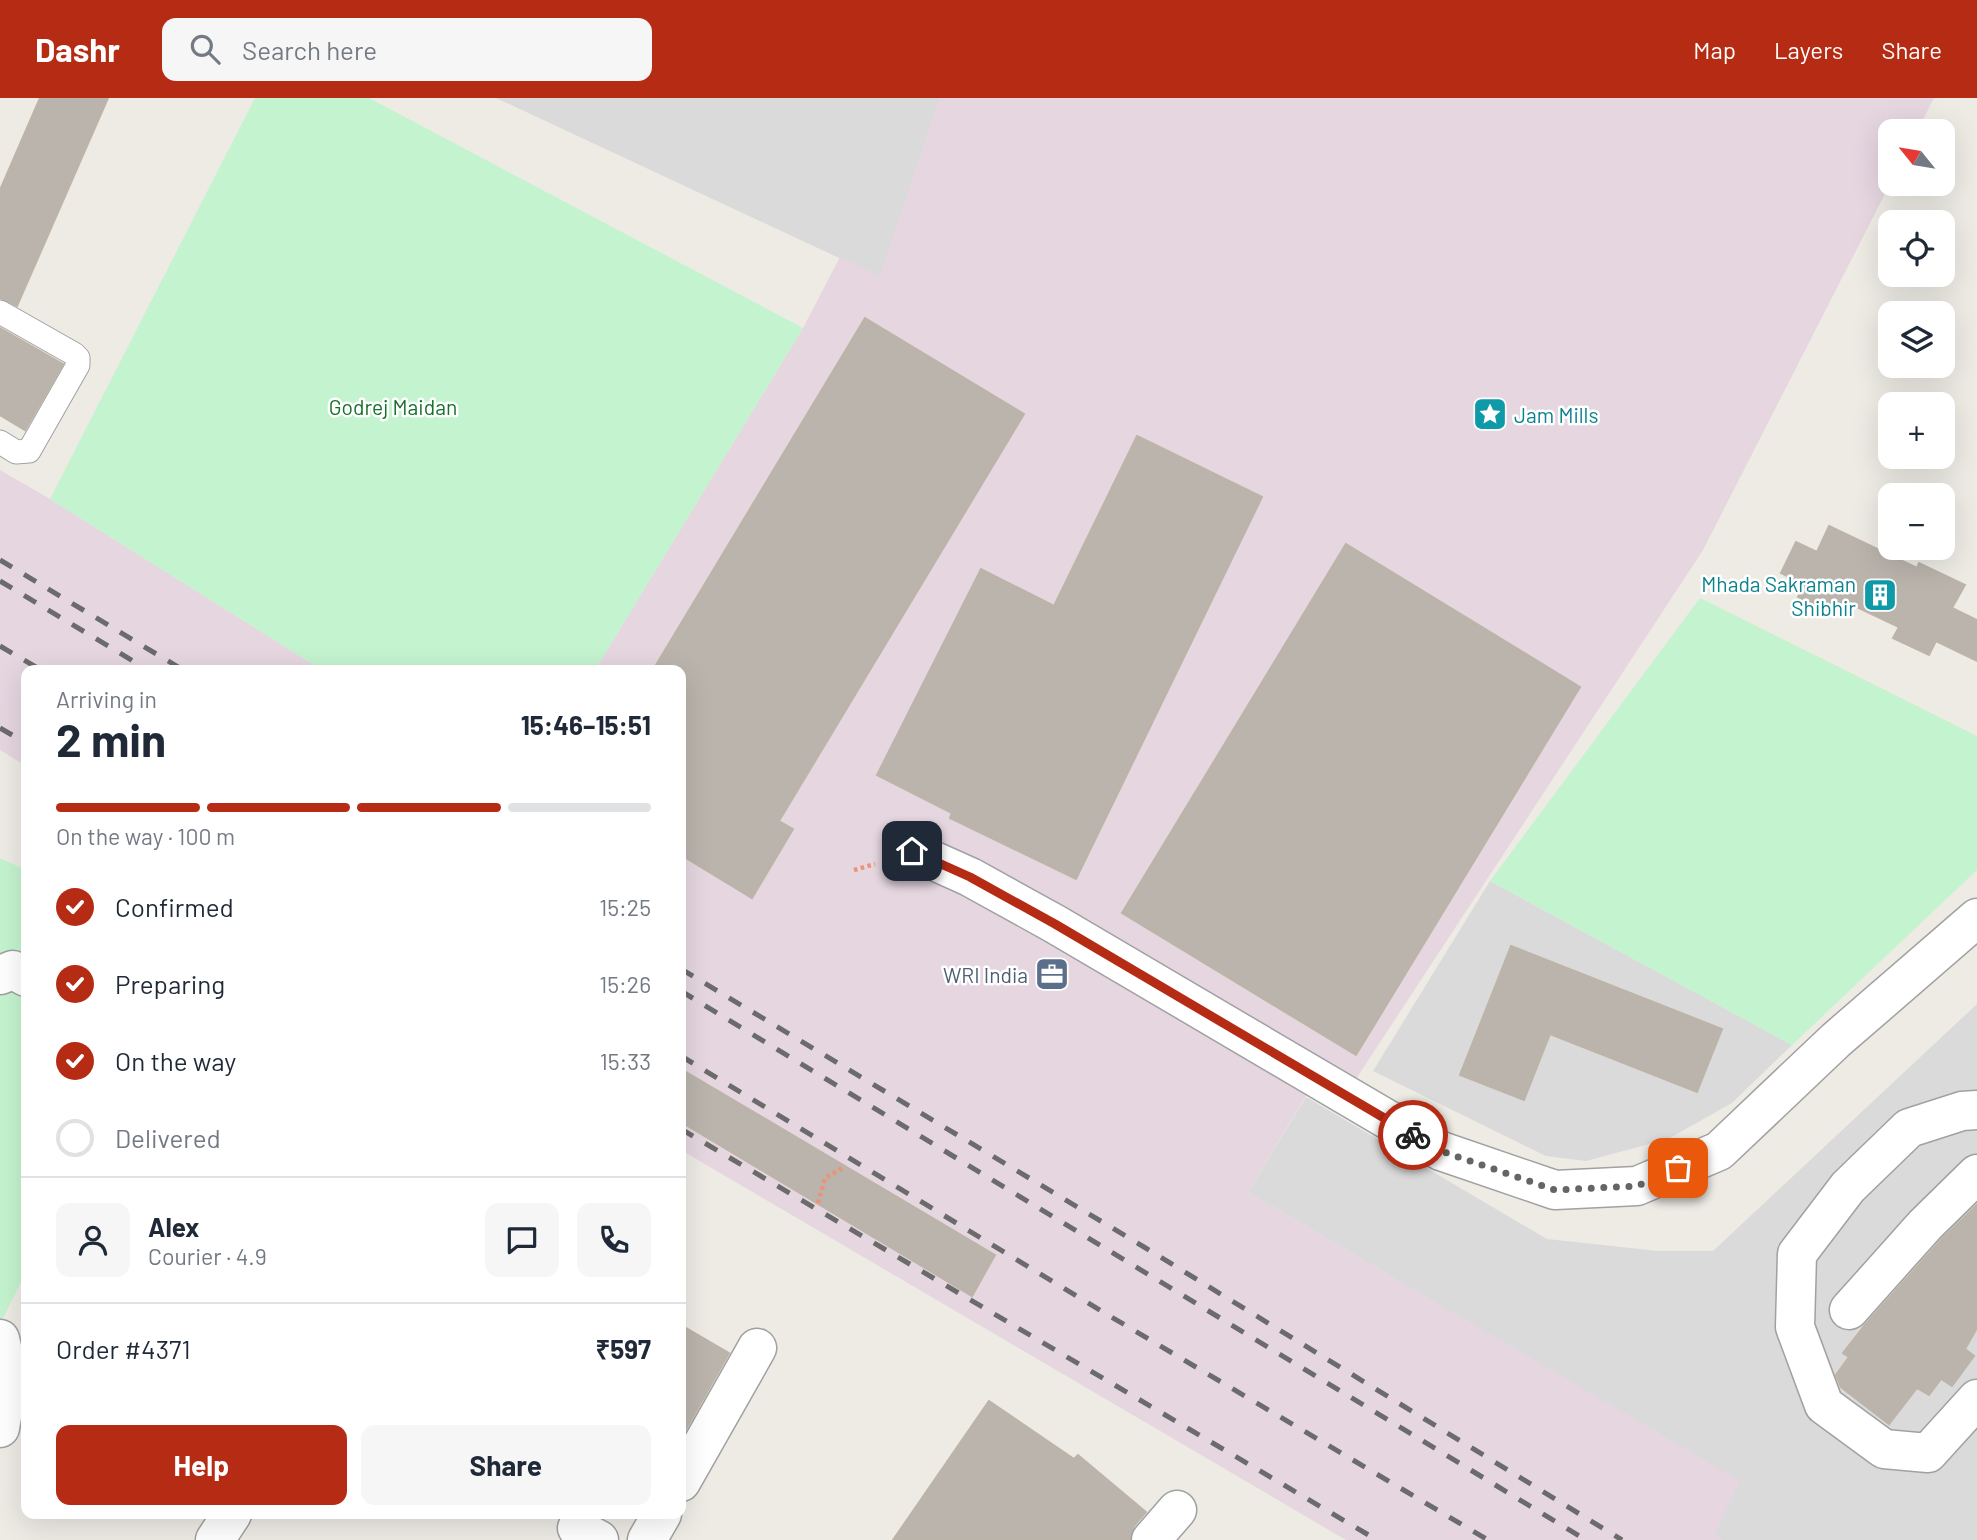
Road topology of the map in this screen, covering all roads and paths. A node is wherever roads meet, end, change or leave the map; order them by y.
1 (0, 312) edge
2 (0, 442) edge
3 (912, 851) dead end
4 (1977, 918) edge
5 (21, 974) edge
6 (0, 975) edge
7 (1977, 1110) edge
8 (844, 1167) dead end
9 (1977, 1174) edge
10 (818, 1203) dead end
11 (1849, 1310) dead end
12 (0, 1339) edge
13 (757, 1348) dead end
14 (1977, 1399) edge
15 (21, 1421) edge
16 (0, 1427) edge
17 (686, 1461) edge
18 (1177, 1510) dead end
19 (229, 1519) edge
20 (659, 1519) edge
21 (215, 1540) edge
22 (647, 1540) edge
23 (1151, 1540) edge

1 - 2 lane
3 - 4 street
5 - 6 street
7 - 14 street
8 - 10 path
9 - 11 street
12 - 16 street
13 - 17 street
15 - 16 street
18 - 23 street
19 - 21 street
20 - 22 street

